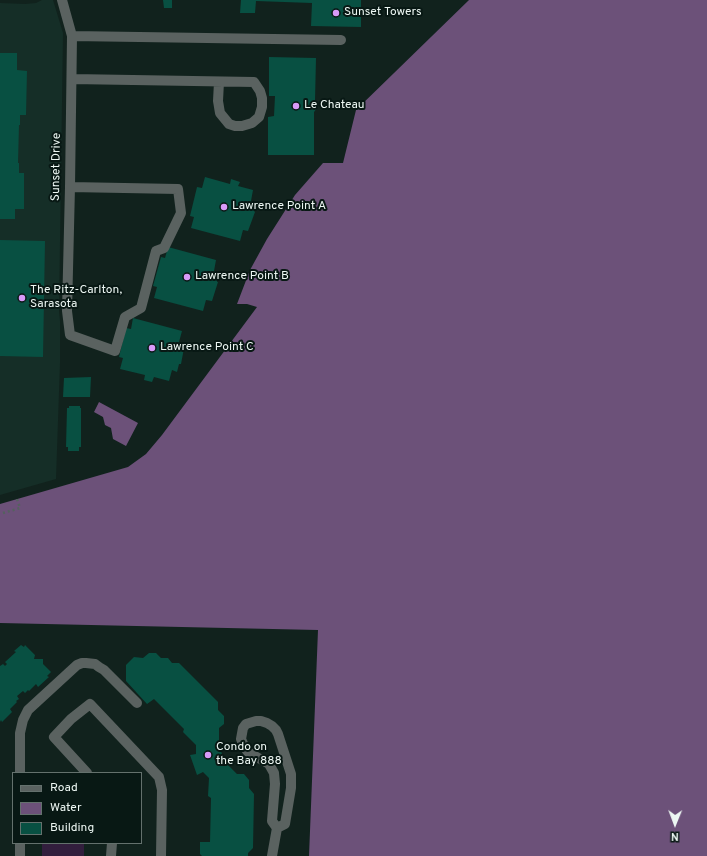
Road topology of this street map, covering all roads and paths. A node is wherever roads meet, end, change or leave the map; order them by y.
1 (62, 0) edge
2 (72, 36) junction
3 (341, 40) dead end
4 (72, 79) junction
5 (219, 82) junction
6 (70, 187) junction
7 (17, 499) dead end
8 (3, 513) dead end
9 (137, 703) dead end
10 (20, 772) edge
11 (86, 772) edge
12 (277, 828) junction
13 (20, 844) edge
14 (112, 844) edge
15 (20, 856) edge
16 (111, 856) edge
17 (161, 856) edge
18 (272, 856) edge

1 - 2 street, Sunset Drive
2 - 3 street
2 - 4 street, Sunset Drive
4 - 5 street
4 - 6 street, Sunset Drive
5 - 5 street
6 - 6 street, Sunset Drive
7 - 8 path
9 - 10 street
11 - 17 street
12 - 12 street
12 - 18 street
13 - 15 street
14 - 16 street

